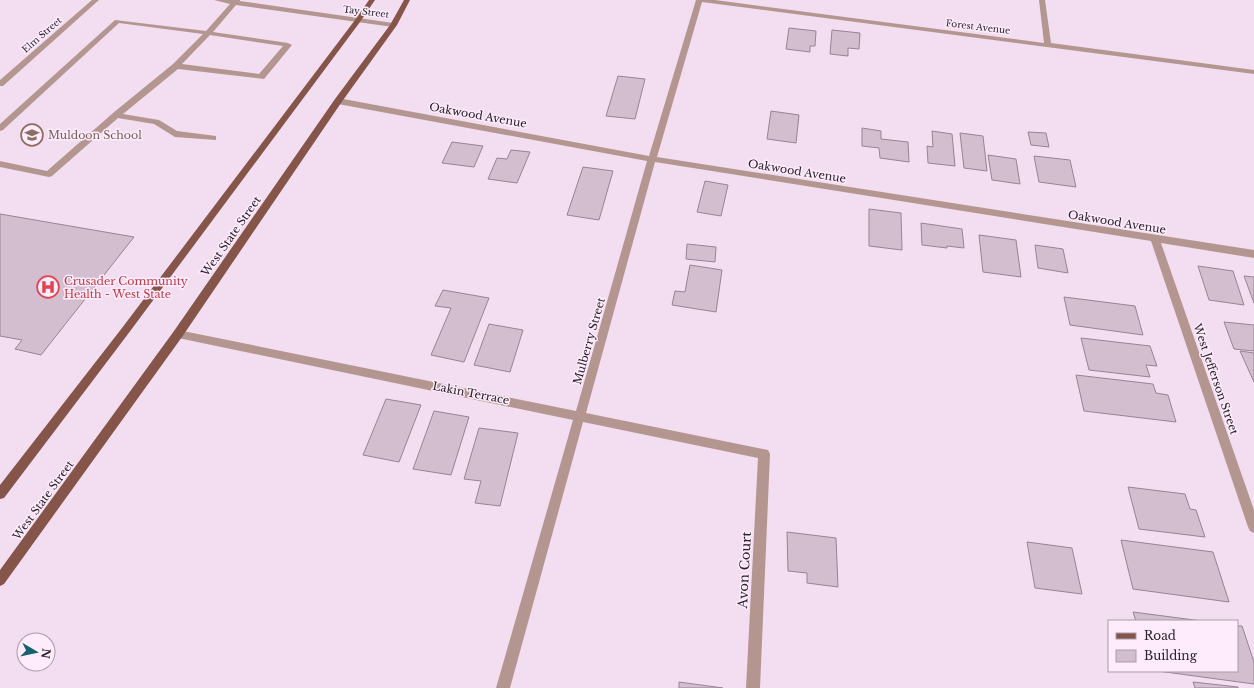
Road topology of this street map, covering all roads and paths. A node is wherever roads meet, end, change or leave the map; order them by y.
1 (96, 0) edge
2 (217, 0) edge
3 (372, 0) edge
4 (407, 0) edge
5 (699, 0) edge
6 (1042, 0) edge
7 (236, 1) edge
8 (358, 21) junction
9 (393, 25) junction
10 (208, 33) junction
11 (1048, 45) junction
12 (176, 66) junction
13 (1254, 72) edge
14 (0, 84) edge
15 (338, 101) junction
16 (116, 115) junction
17 (0, 128) edge
18 (213, 138) dead end
19 (652, 158) junction
20 (0, 164) edge
21 (1155, 239) junction
22 (1254, 254) edge
23 (178, 334) junction
24 (580, 415) junction
25 (764, 454) joint
26 (0, 494) edge
27 (1254, 527) edge
28 (0, 580) edge
29 (503, 688) edge
30 (753, 688) edge

1 - 14 street, Elm Street
2 - 7 street, Tay Street
3 - 8 main road
4 - 9 main road, West State Street
5 - 11 street, Forest Avenue
5 - 19 street, Mulberry Street
6 - 11 street
7 - 8 street, Tay Street
7 - 10 street
8 - 9 street, Tay Street
8 - 26 main road
9 - 15 main road, West State Street
10 - 12 street
10 - 12 street
10 - 17 street
11 - 13 street, Forest Avenue
12 - 16 street
15 - 19 street, Oakwood Avenue
15 - 23 main road, West State Street
16 - 18 street
16 - 20 street
19 - 21 street, Oakwood Avenue
19 - 24 street, Mulberry Street
21 - 22 street, Oakwood Avenue
21 - 27 street, West Jefferson Street
23 - 24 street, Lakin Terrace
23 - 28 main road, West State Street
24 - 25 street, Lakin Terrace
24 - 29 street, Mulberry Street
25 - 30 street, Avon Court

